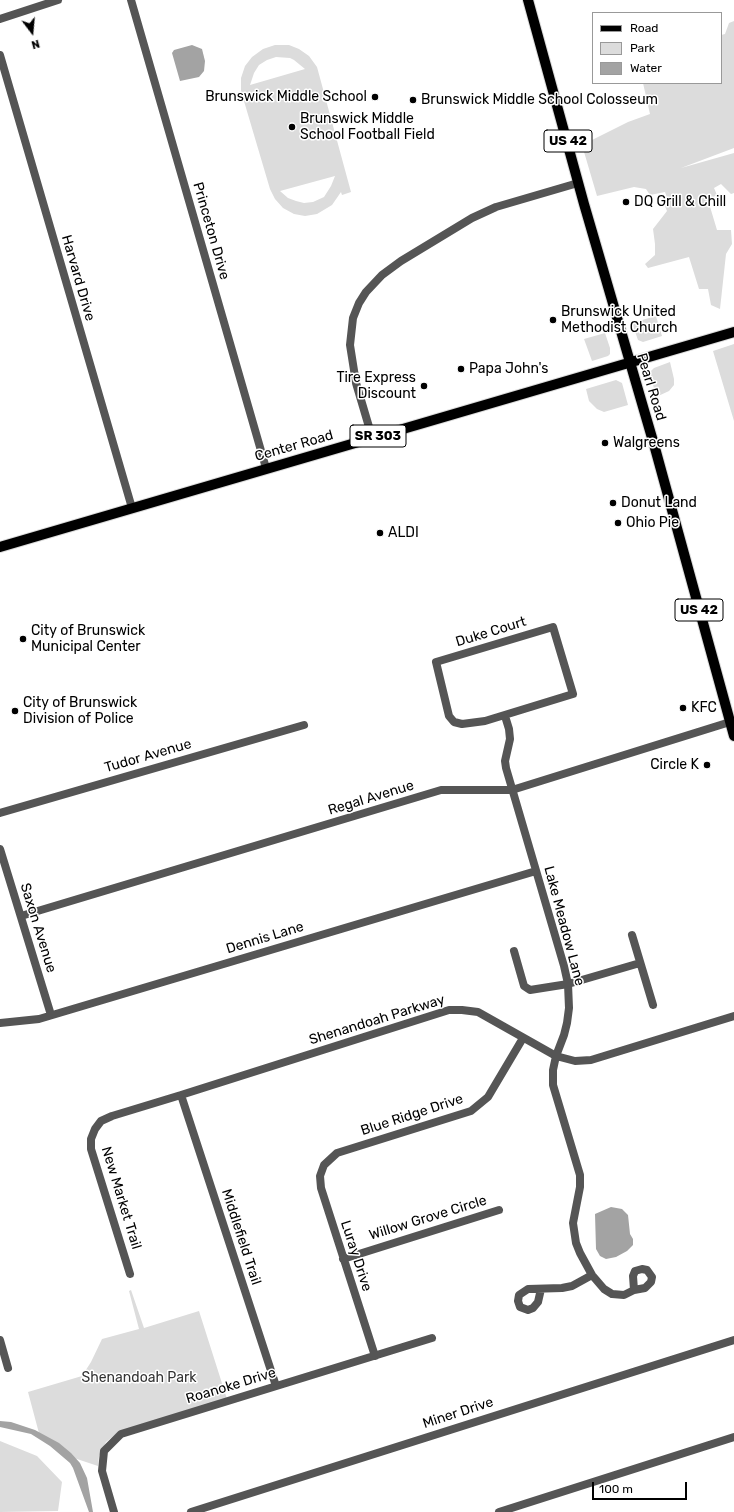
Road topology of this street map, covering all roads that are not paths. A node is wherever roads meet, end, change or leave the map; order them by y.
1 (58, 0) edge
2 (131, 0) edge
3 (528, 0) edge
4 (0, 19) edge
5 (0, 55) edge
6 (578, 183) junction
7 (734, 332) edge
8 (630, 362) junction
9 (372, 437) junction
10 (266, 468) junction
11 (132, 508) junction
12 (0, 547) edge
13 (505, 716) junction
14 (730, 722) junction
15 (304, 725) dead end
16 (734, 736) edge
17 (512, 790) junction
18 (0, 813) edge
19 (0, 849) edge
20 (536, 871) junction
21 (21, 916) junction
22 (632, 935) dead end
23 (514, 951) dead end
24 (640, 963) junction
25 (568, 984) junction
26 (653, 1005) dead end
27 (51, 1015) junction
28 (734, 1016) edge
29 (0, 1023) edge
30 (523, 1038) junction
31 (556, 1056) junction
32 (181, 1095) junction
33 (95, 1129) joint
34 (324, 1165) joint
35 (499, 1210) dead end
36 (343, 1259) junction
37 (130, 1274) dead end
38 (592, 1275) junction
39 (541, 1289) dead end
40 (634, 1290) dead end
41 (432, 1338) dead end
42 (0, 1340) edge
43 (734, 1340) edge
44 (375, 1356) junction
45 (8, 1368) dead end
46 (276, 1386) junction
47 (734, 1437) edge
48 (114, 1512) edge
49 (191, 1512) edge
50 (499, 1512) edge

1 - 4 street
2 - 10 street, Princeton Drive
3 - 6 main road, Pearl Road / US 42
5 - 11 street, Harvard Drive
6 - 8 main road, Pearl Road / US 42
6 - 9 street
7 - 8 main road, Center Road / SR 303
8 - 9 main road, Center Road / SR 303
8 - 14 main road, Pearl Road / US 42
9 - 10 main road, Center Road / SR 303
10 - 11 main road, Center Road / SR 303
11 - 12 main road, Center Road / SR 303
13 - 13 street, Duke Court
13 - 17 street, Lake Meadow Lane
14 - 16 main road, Pearl Road / US 42
14 - 17 street, Regal Avenue
15 - 18 street, Tudor Avenue
17 - 20 street, Lake Meadow Lane
17 - 21 street, Regal Avenue
19 - 21 street, Saxon Avenue
20 - 25 street, Lake Meadow Lane
20 - 27 street, Dennis Lane
21 - 27 street, Saxon Avenue
22 - 24 street
23 - 25 street
24 - 25 street
24 - 26 street
25 - 31 street, Lake Meadow Lane
27 - 29 street, Dennis Lane
28 - 31 street, Shenandoah Parkway
30 - 31 street, Shenandoah Parkway
30 - 32 street, Shenandoah Parkway
30 - 34 street, Blue Ridge Drive
31 - 38 street, Lake Meadow Lane
32 - 33 street, Shenandoah Parkway
32 - 46 street, Middlefield Trail
33 - 37 street, New Market Trail
34 - 36 street, Luray Drive
35 - 36 street, Willow Grove Circle
36 - 44 street, Luray Drive
38 - 39 street
38 - 40 street, Lake Meadow Lane
41 - 44 street, Roanoke Drive
42 - 45 street
43 - 49 street, Miner Drive
44 - 46 street, Roanoke Drive
46 - 48 street, Roanoke Drive
47 - 50 street

